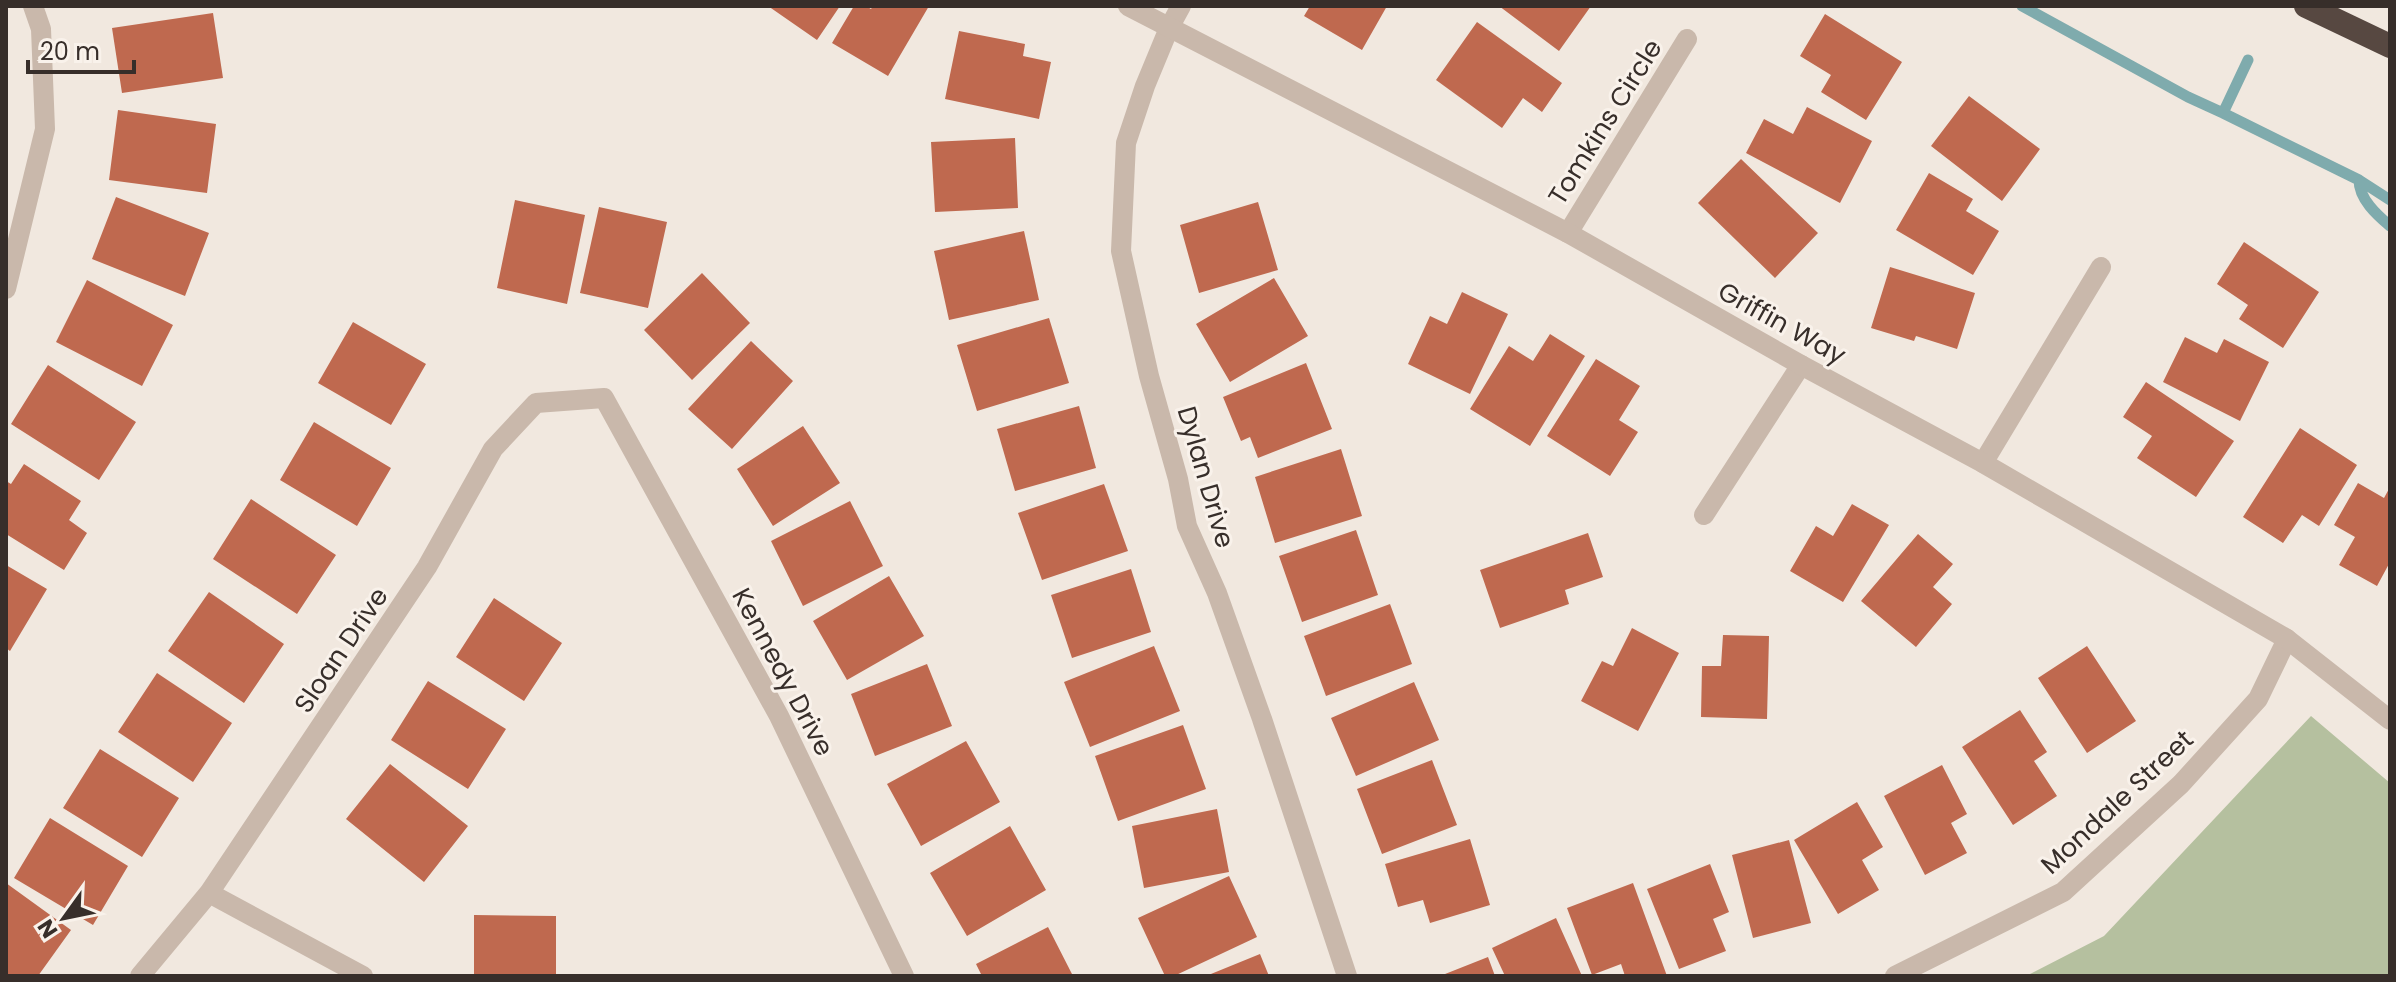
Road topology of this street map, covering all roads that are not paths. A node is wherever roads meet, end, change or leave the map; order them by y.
1 (33, 6) edge
2 (1128, 6) edge
3 (1181, 6) edge
4 (2306, 6) edge
5 (1169, 28) junction
6 (1687, 39) dead end
7 (2390, 46) edge
8 (1568, 233) junction
9 (2101, 267) dead end
10 (6, 289) edge
11 (1801, 365) junction
12 (604, 398) joint
13 (1983, 463) junction
14 (1704, 515) dead end
15 (2287, 639) junction
16 (2390, 720) edge
17 (209, 893) junction
18 (140, 976) edge
19 (363, 976) edge
20 (904, 976) edge
21 (1347, 976) edge
22 (1895, 976) edge

1 - 10 street
2 - 5 street, Griffin Way
3 - 5 street, Dylan Drive
4 - 7 highway
5 - 8 street, Griffin Way
5 - 21 street, Dylan Drive
6 - 8 street, Tomkins Circle
8 - 11 street, Griffin Way
9 - 13 street
11 - 13 street, Griffin Way
11 - 14 street
12 - 17 street, Sloan Drive
12 - 20 street, Kennedy Drive
13 - 15 street, Griffin Way
15 - 16 street, Griffin Way
15 - 22 street, Mondale Street
17 - 18 street, Sloan Drive
17 - 19 street

